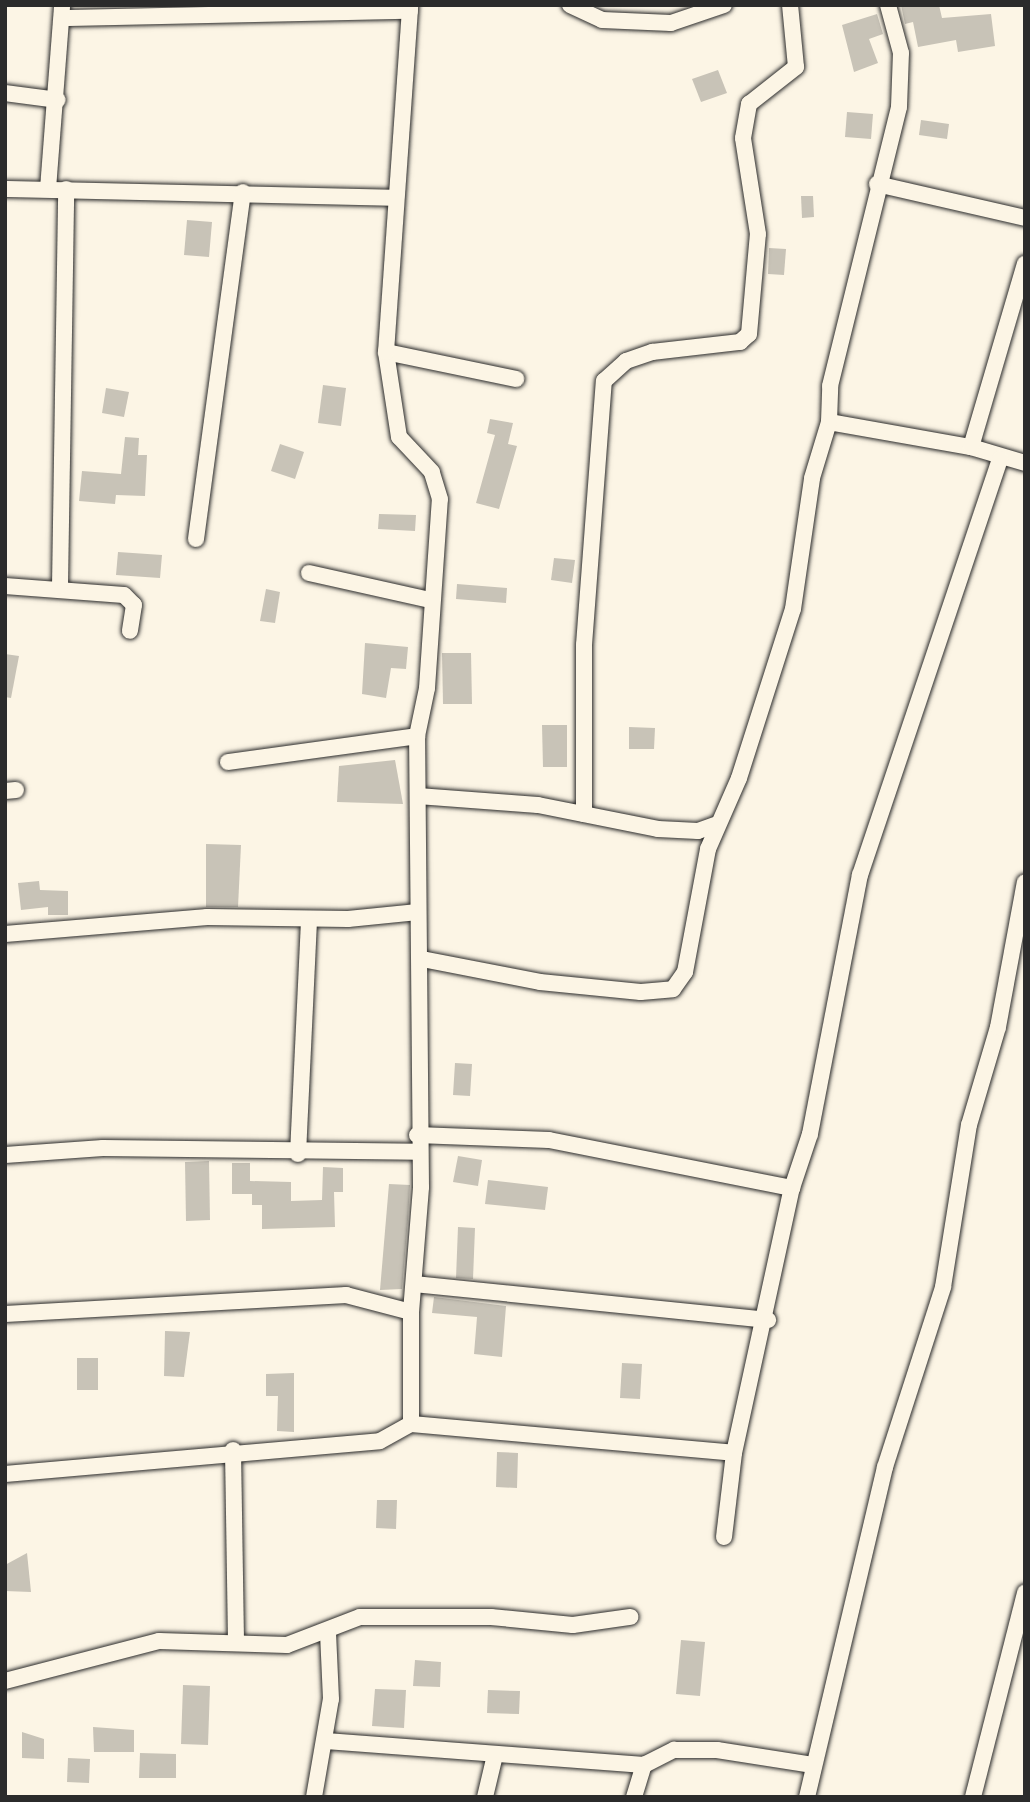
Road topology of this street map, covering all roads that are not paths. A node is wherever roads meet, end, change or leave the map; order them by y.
1 (570, 5) edge
2 (724, 5) edge
3 (790, 5) edge
4 (888, 5) edge
5 (410, 8) edge
6 (63, 12) edge
7 (5, 93) edge
8 (58, 100) junction
9 (877, 184) junction
10 (5, 188) edge
11 (48, 188) junction
12 (66, 189) junction
13 (243, 192) junction
14 (395, 198) junction
15 (1025, 218) edge
16 (1025, 264) edge
17 (386, 352) junction
18 (516, 379) dead end
19 (829, 422) junction
20 (971, 447) junction
21 (1000, 459) junction
22 (1025, 463) edge
23 (196, 538) dead end
24 (309, 573) dead end
25 (5, 586) edge
26 (60, 586) junction
27 (430, 600) junction
28 (130, 631) dead end
29 (416, 736) junction
30 (228, 762) dead end
31 (418, 796) junction
32 (584, 814) junction
33 (717, 824) junction
34 (1025, 882) edge
35 (418, 912) junction
36 (309, 919) junction
37 (5, 934) edge
38 (422, 959) junction
39 (1017, 965) edge
40 (417, 1143) junction
41 (298, 1154) junction
42 (5, 1155) edge
43 (792, 1188) junction
44 (414, 1284) junction
45 (411, 1312) junction
46 (5, 1314) edge
47 (768, 1320) junction
48 (411, 1424) junction
49 (233, 1450) junction
50 (734, 1453) junction
51 (5, 1474) edge
52 (724, 1537) dead end
53 (1025, 1593) edge
54 (630, 1617) dead end
55 (328, 1634) junction
56 (236, 1641) junction
57 (5, 1681) edge
58 (326, 1741) junction
59 (495, 1755) junction
60 (644, 1765) junction
61 (813, 1765) junction
62 (314, 1797) edge
63 (485, 1797) edge
64 (634, 1797) edge
65 (807, 1797) edge
66 (973, 1797) edge

1 - 2 street
3 - 32 street
4 - 9 street
5 - 6 street
5 - 14 street
6 - 8 street
7 - 8 street
8 - 11 street
9 - 15 street
9 - 19 street
10 - 11 street
11 - 12 street
12 - 13 street
12 - 26 street
13 - 14 street
13 - 23 street
14 - 17 street
16 - 20 street
17 - 18 street
17 - 27 street
19 - 20 street
19 - 33 street
20 - 21 street
21 - 22 street
21 - 43 street
24 - 27 street
25 - 26 street
26 - 28 street
27 - 29 street
29 - 30 street
29 - 31 street
31 - 32 street
31 - 35 street
32 - 33 street
33 - 38 street
34 - 39 street
35 - 36 street
35 - 38 street
36 - 37 street
36 - 41 street
38 - 40 street
39 - 61 street
40 - 41 street
40 - 43 street
40 - 44 street
41 - 42 street
43 - 47 street
44 - 45 street
44 - 47 street
45 - 46 street
45 - 48 street
47 - 50 street
48 - 49 street
48 - 50 street
49 - 51 street
49 - 56 street
50 - 52 street
53 - 66 street
54 - 55 street
55 - 56 street
55 - 58 street
56 - 57 street
58 - 59 street
58 - 62 street
59 - 60 street
59 - 63 street
60 - 61 street
60 - 64 street
61 - 65 street

